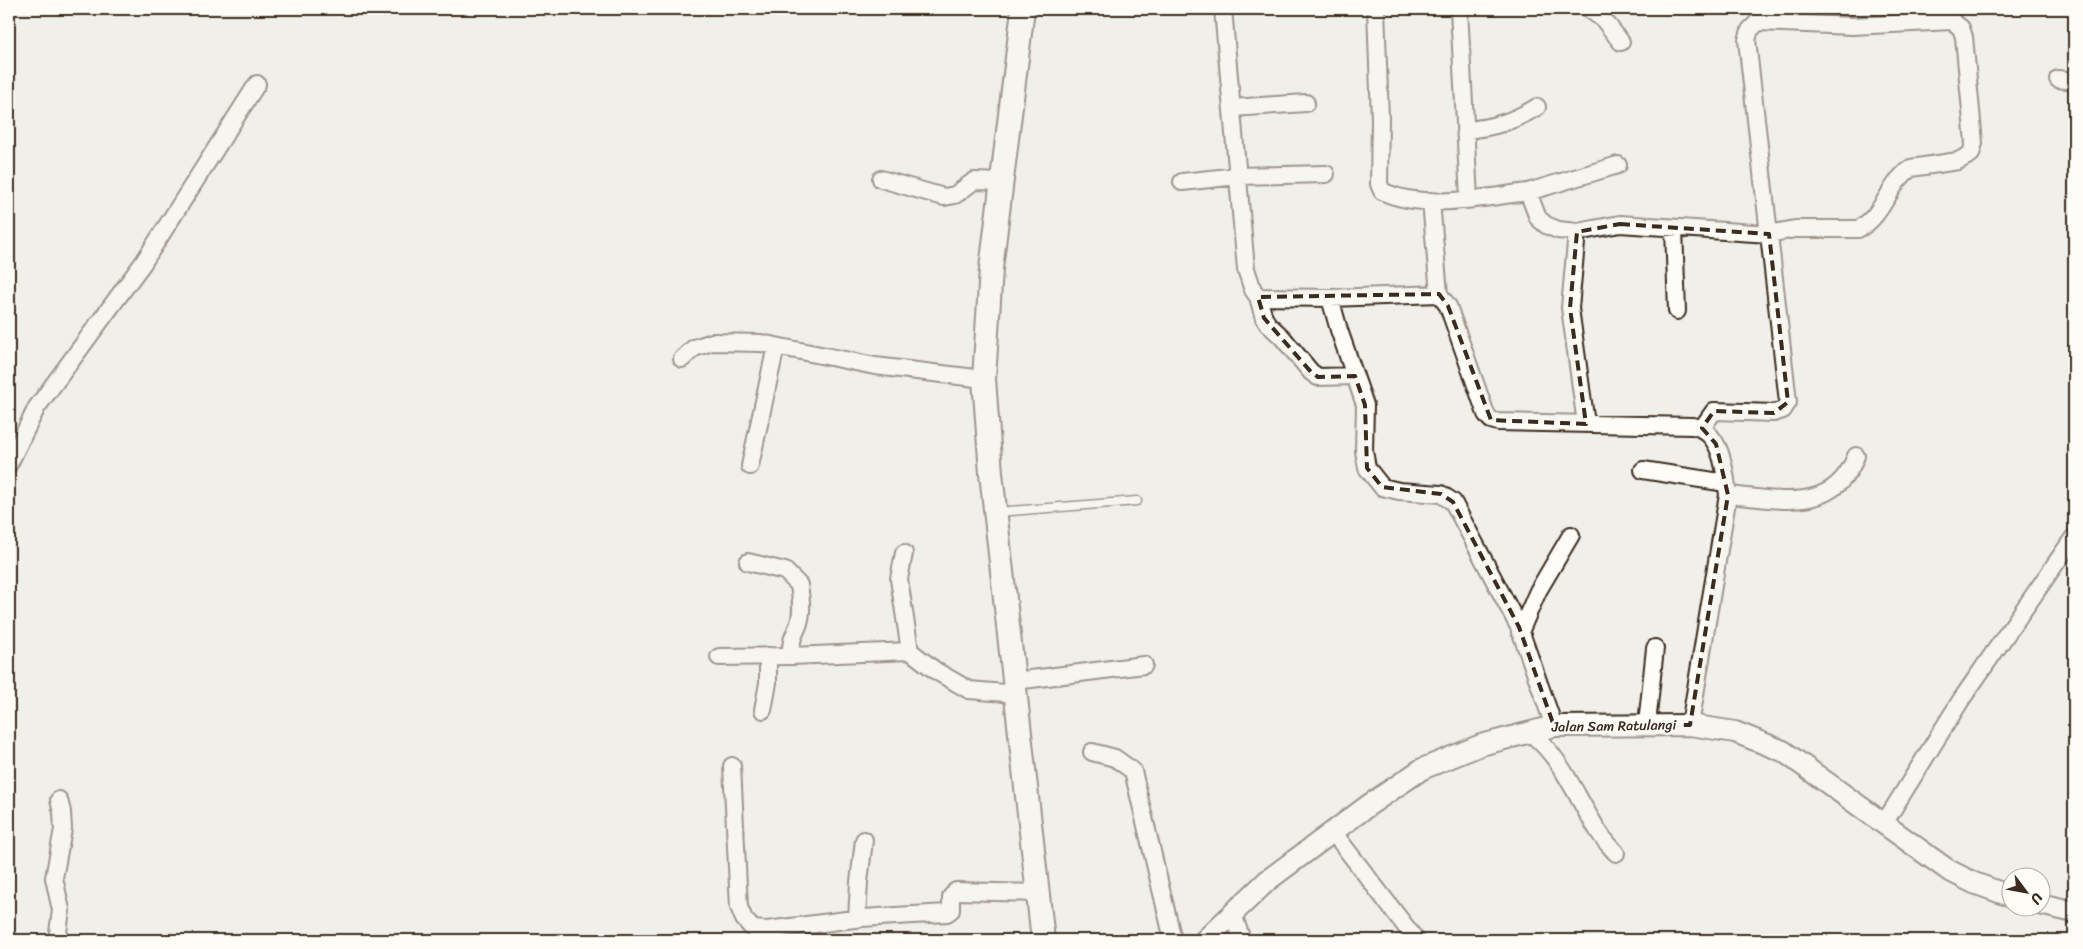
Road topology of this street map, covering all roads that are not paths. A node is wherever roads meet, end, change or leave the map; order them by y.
1 (1023, 9) edge
2 (1223, 9) edge
3 (1376, 9) edge
4 (1460, 9) edge
5 (1589, 9) edge
6 (1621, 42) dead end
7 (257, 84) dead end
8 (1306, 103) dead end
9 (1537, 106) dead end
10 (1232, 108) junction
11 (1465, 130) junction
12 (1618, 165) dead end
13 (1326, 174) dead end
14 (1238, 176) junction
15 (881, 179) dead end
16 (1001, 182) junction
17 (1182, 182) dead end
18 (1528, 192) junction
19 (1468, 199) junction
20 (1431, 201) junction
21 (1674, 229) junction
22 (1577, 232) junction
23 (1769, 234) junction
24 (1438, 294) junction
25 (1258, 298) junction
26 (1330, 298) junction
27 (1677, 311) dead end
28 (776, 346) junction
29 (682, 359) dead end
30 (1355, 376) junction
31 (984, 379) junction
32 (1586, 424) junction
33 (1702, 428) junction
34 (1856, 456) dead end
35 (9, 464) edge
36 (750, 466) dead end
37 (1643, 470) dead end
38 (1727, 489) junction
39 (1137, 501) dead end
40 (996, 512) junction
41 (1571, 535) dead end
42 (2074, 537) edge
43 (904, 553) dead end
44 (748, 562) dead end
45 (1520, 632) junction
46 (1655, 648) dead end
47 (910, 651) junction
48 (768, 656) junction
49 (791, 656) junction
50 (719, 657) dead end
51 (1144, 665) dead end
52 (1016, 687) junction
53 (763, 710) dead end
54 (1647, 724) junction
55 (1690, 725) junction
56 (1554, 726) junction
57 (1529, 732) junction
58 (1092, 752) dead end
59 (732, 766) dead end
60 (59, 800) dead end
61 (1883, 825) junction
62 (1333, 832) junction
63 (864, 840) dead end
64 (1616, 853) dead end
65 (2000, 892) edge
66 (1038, 893) junction
67 (2050, 906) edge
68 (2074, 912) edge
69 (1233, 914) junction
70 (857, 919) junction
71 (57, 940) edge
72 (1043, 940) edge
73 (1173, 940) edge
74 (1205, 940) edge
75 (1242, 940) edge
76 (1416, 940) edge

1 - 16 main road
2 - 10 street
3 - 20 street
4 - 11 street
5 - 6 street
7 - 35 street
8 - 10 street
9 - 11 street
10 - 14 street
11 - 19 street
12 - 18 street
13 - 14 street
14 - 17 street
14 - 25 street
15 - 16 street
16 - 31 main road
18 - 19 street
18 - 22 street
19 - 20 street
20 - 24 street
21 - 22 street
21 - 23 street
21 - 27 street
22 - 32 street
23 - 23 street
23 - 33 street
24 - 26 street
24 - 32 street
25 - 26 street
25 - 30 street
26 - 30 street
28 - 29 street
28 - 31 street
28 - 36 street
30 - 45 street
31 - 40 main road
32 - 33 street
33 - 38 street
34 - 38 street
37 - 38 street
38 - 55 street
39 - 40 lane
40 - 52 main road
41 - 45 street
42 - 61 street
43 - 47 street
44 - 49 street
45 - 56 street
46 - 54 street
47 - 49 street
47 - 52 street
48 - 49 street
48 - 50 street
48 - 53 street
51 - 52 street
52 - 66 main road
54 - 55 street, Jalan Sam Ratulangi
54 - 56 street, Jalan Sam Ratulangi
55 - 61 street, Jalan Sam Ratulangi
56 - 57 street, Jalan Sam Ratulangi
57 - 62 street, Jalan Sam Ratulangi
57 - 64 street
58 - 73 street
59 - 70 street
60 - 71 street
61 - 65 street, Jalan Sam Ratulangi
62 - 69 street, Jalan Sam Ratulangi
62 - 76 street
63 - 70 street
66 - 70 street
66 - 72 main road
67 - 68 street
69 - 74 street, Jalan Sam Ratulangi
69 - 75 street

